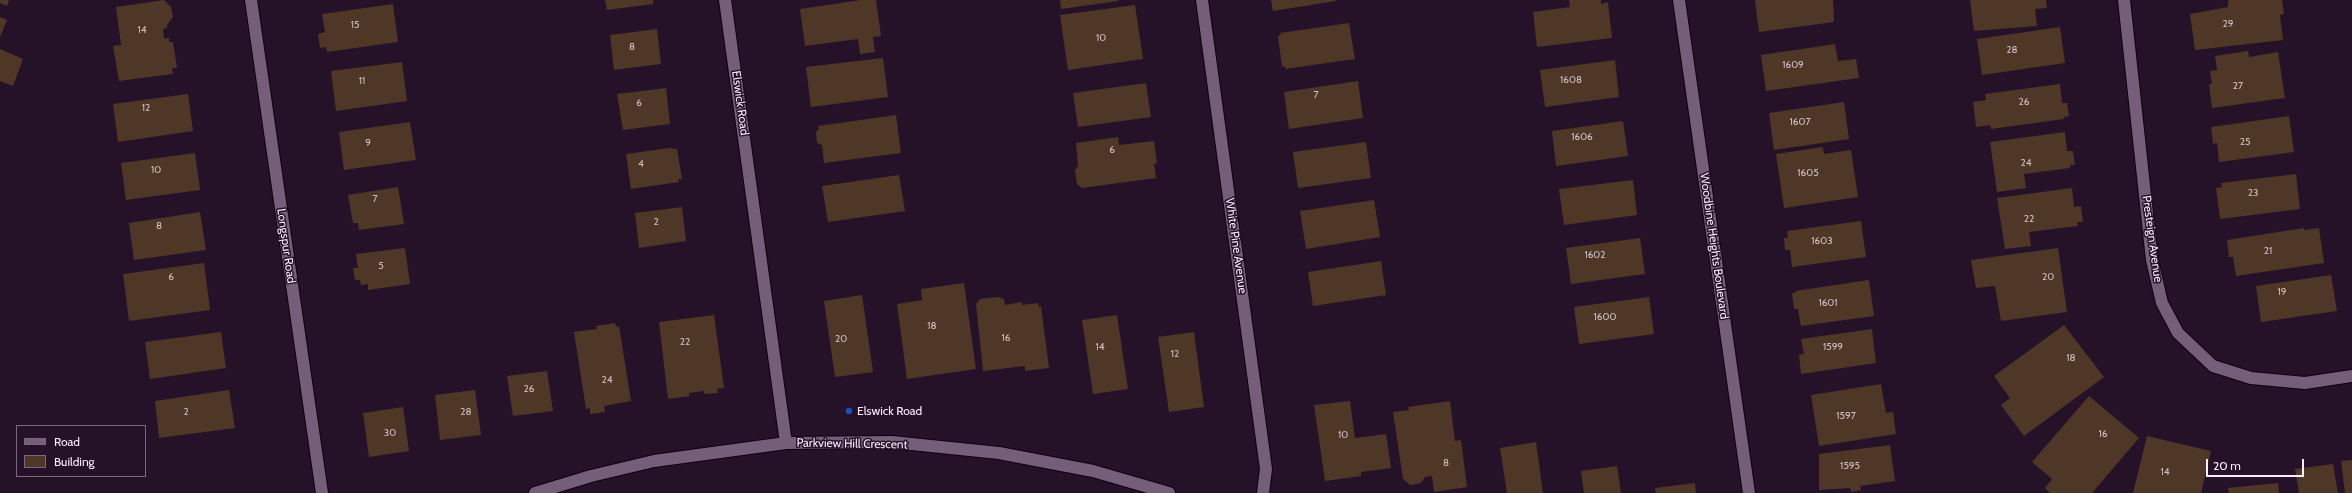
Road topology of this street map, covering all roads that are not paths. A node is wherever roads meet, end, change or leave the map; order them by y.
1 (251, 0) edge
2 (725, 0) edge
3 (1202, 0) edge
4 (1679, 0) edge
5 (2124, 0) edge
6 (2352, 376) edge
7 (786, 443) junction
8 (322, 493) edge
9 (535, 493) edge
10 (1169, 493) edge
11 (1264, 493) edge
12 (1749, 493) edge

1 - 8 street, Longspur Road
2 - 7 street, Elswick Road
3 - 11 street, White Pine Avenue
4 - 12 street, Woodbine Heights Boulevard
5 - 6 street, Presteign Avenue
7 - 9 street, Parkview Hill Crescent
7 - 10 street, Parkview Hill Crescent

